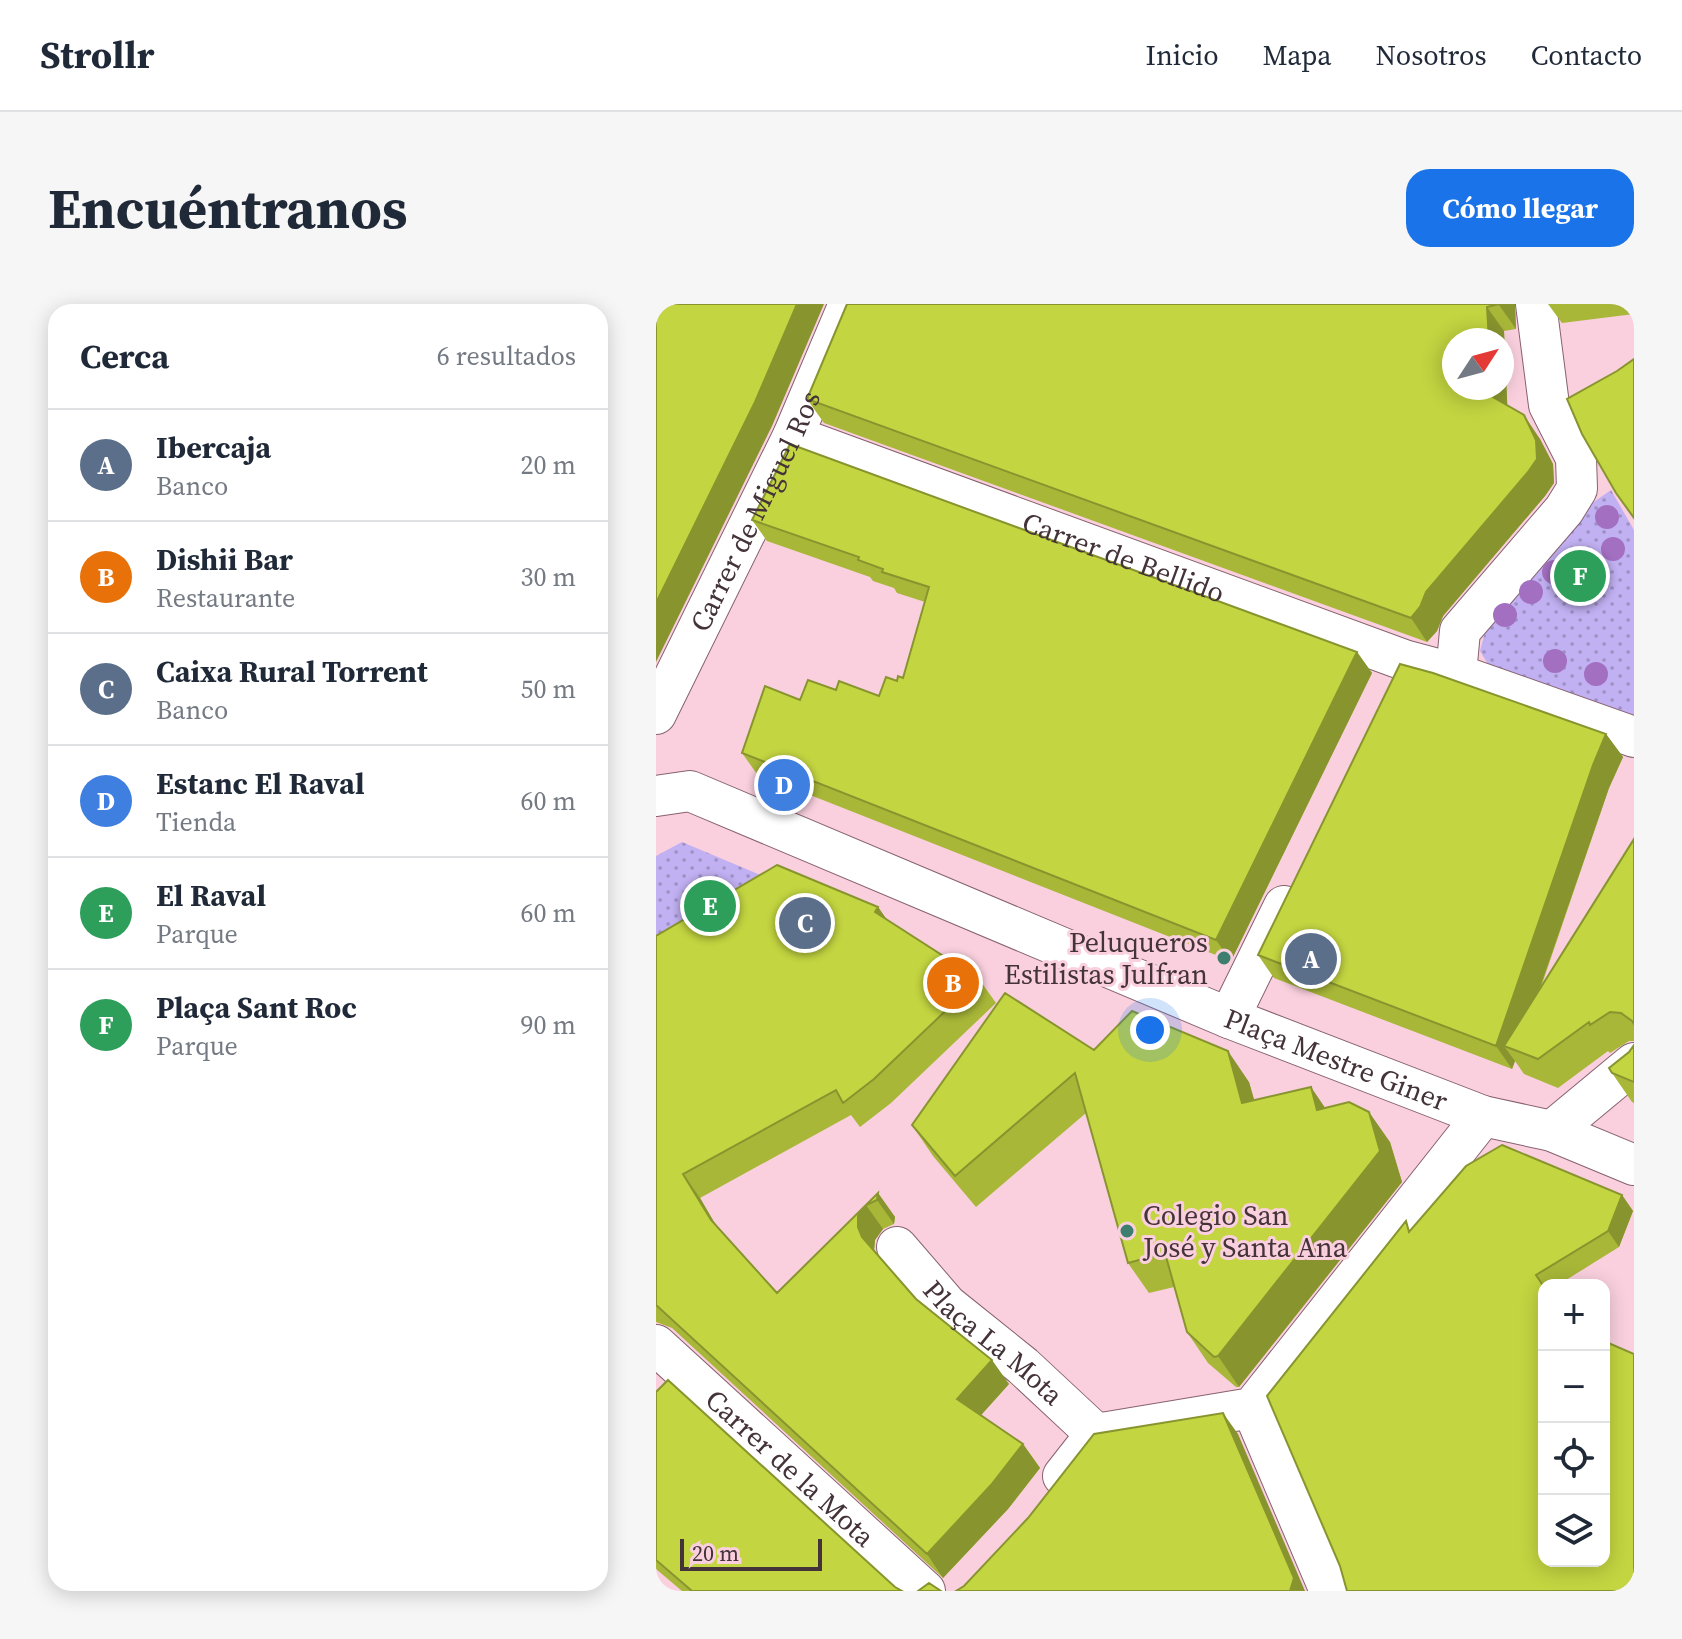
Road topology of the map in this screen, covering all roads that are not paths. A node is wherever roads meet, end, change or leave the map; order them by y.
1 (849, 304) edge
2 (1536, 304) edge
3 (793, 436) junction
4 (1456, 674) junction
5 (656, 714) edge
6 (1634, 737) edge
7 (656, 796) edge
8 (1299, 875) edge
9 (1229, 1018) junction
10 (1634, 1063) edge
11 (1483, 1116) junction
12 (1552, 1131) junction
13 (1634, 1165) edge
14 (897, 1247) dead end
15 (656, 1345) edge
16 (1252, 1408) junction
17 (1096, 1434) junction
18 (1043, 1501) edge
19 (925, 1591) edge
20 (1330, 1591) edge

1 - 3 street, Carrer de Miguel Ros
2 - 4 street
3 - 4 street, Carrer de Bellido
3 - 5 street, Carrer de Miguel Ros
4 - 6 street, Carrer de Bellido
7 - 9 street, Plaça Mestre Giner
8 - 9 street
9 - 11 street, Plaça Mestre Giner
10 - 12 street
11 - 12 street, Plaça Mestre Giner
11 - 16 street
12 - 13 street, Plaça Mestre Giner
14 - 17 street, Plaça La Mota
15 - 19 street, Carrer de la Mota
16 - 17 street
16 - 20 street
17 - 18 street

